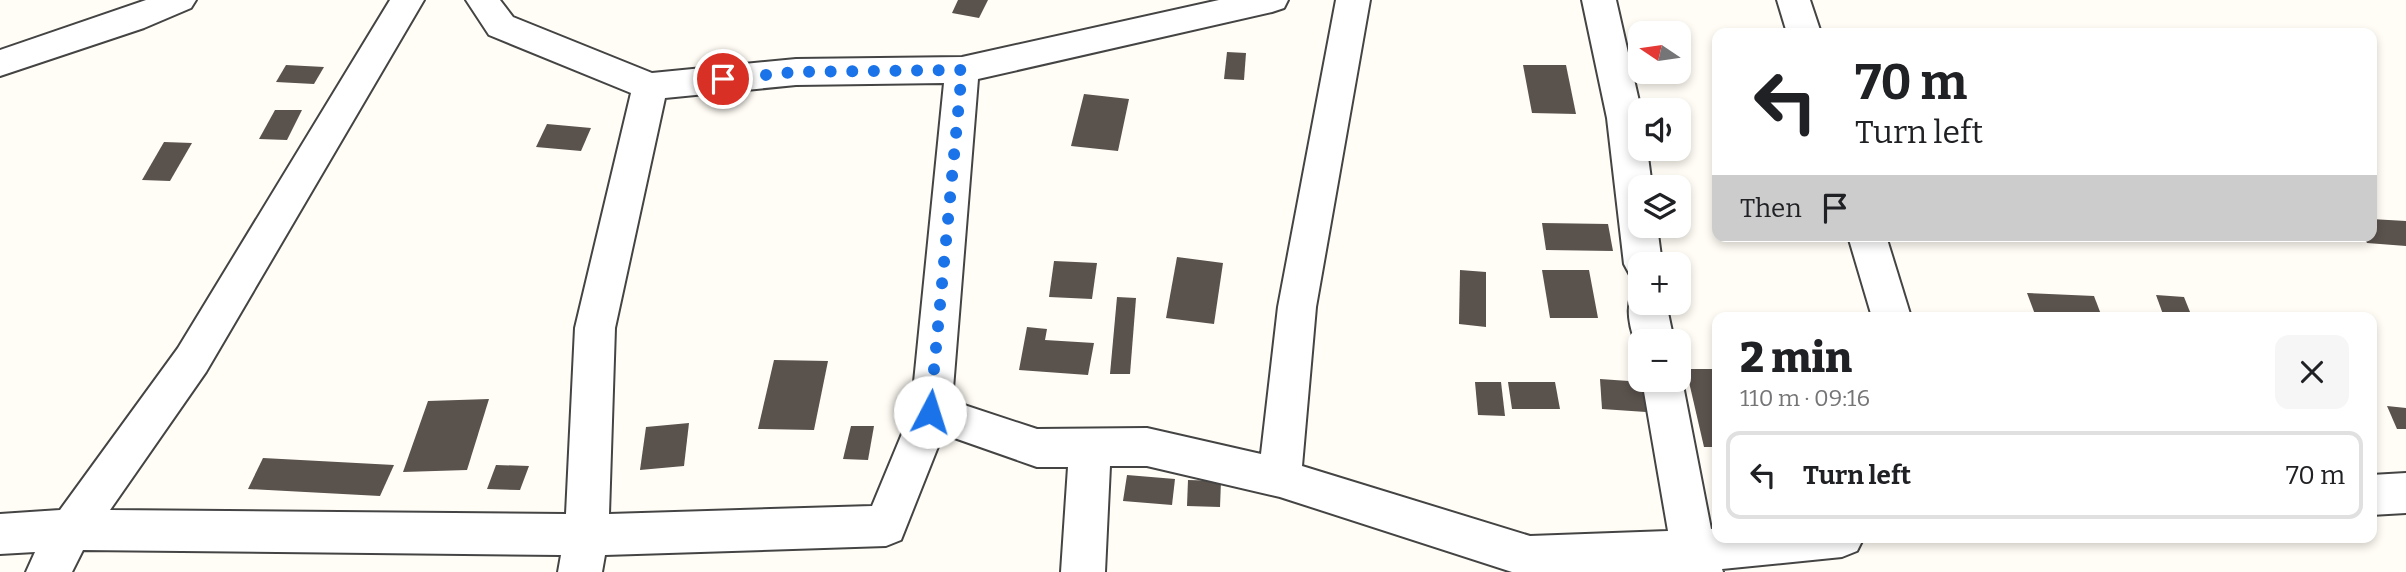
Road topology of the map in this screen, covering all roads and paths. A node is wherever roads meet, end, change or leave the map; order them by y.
1 (179, 0) edge
2 (407, 0) edge
3 (482, 0) edge
4 (1272, 0) edge
5 (1353, 0) edge
6 (1599, 0) edge
7 (1793, 0) edge
8 (1802, 28) edge
9 (0, 63) edge
10 (962, 70) junction
11 (650, 86) junction
12 (1869, 242) edge
13 (1642, 252) edge
14 (1890, 312) edge
15 (1664, 392) edge
16 (930, 412) junction
17 (1090, 448) junction
18 (1280, 478) junction
19 (2406, 493) edge
20 (2377, 495) edge
21 (71, 530) junction
22 (0, 534) edge
23 (1807, 543) edge
24 (584, 554) edge
25 (1697, 562) edge
26 (48, 572) edge
27 (1083, 572) edge

1 - 9 street
2 - 21 street
3 - 11 street
4 - 10 street
5 - 18 street
6 - 13 street
7 - 8 street
10 - 11 street
10 - 16 street
11 - 24 street
12 - 14 street
15 - 25 street
16 - 17 street
16 - 24 street
17 - 18 street
17 - 27 street
18 - 25 street
19 - 20 street
21 - 22 street
21 - 24 street
21 - 26 street
23 - 25 street

